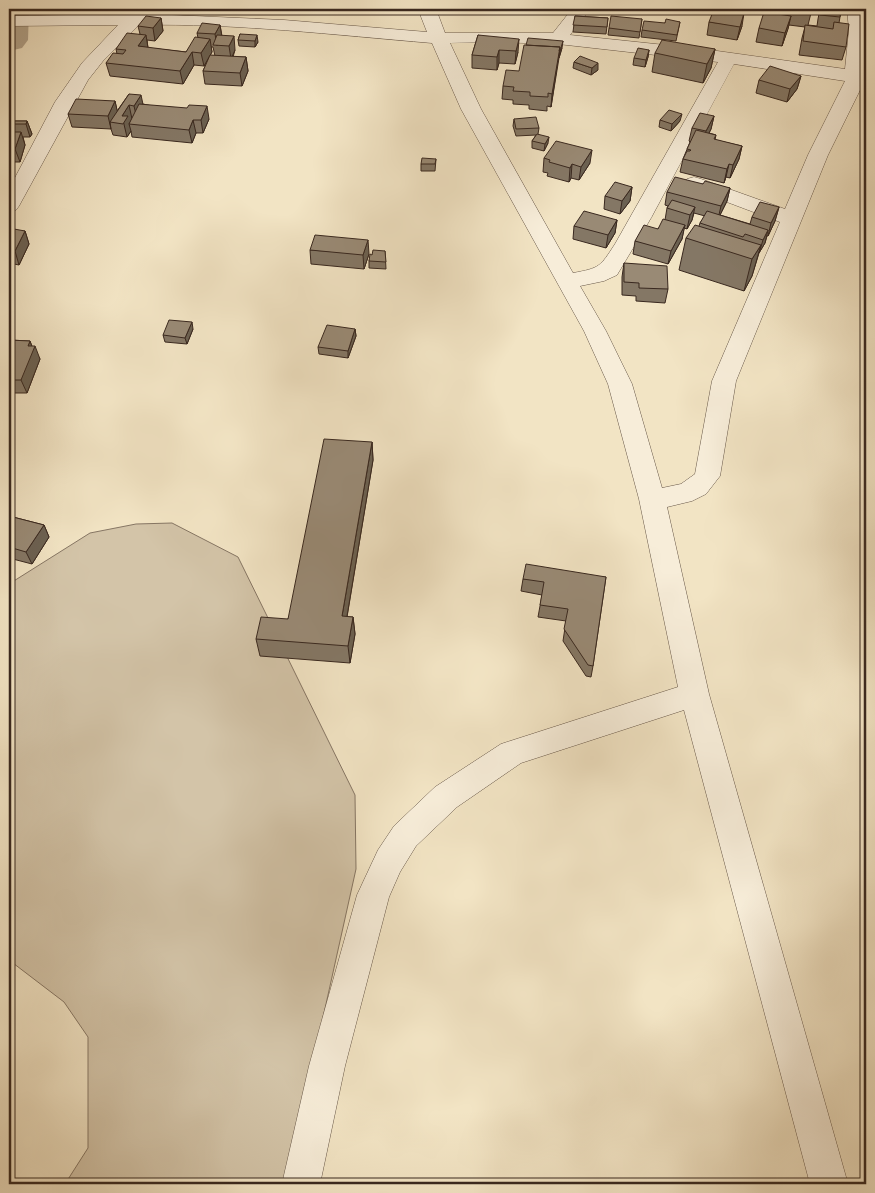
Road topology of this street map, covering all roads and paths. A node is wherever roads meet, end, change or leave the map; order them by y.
1 (427, 9) edge
2 (582, 9) edge
3 (856, 9) edge
4 (140, 13) edge
5 (9, 21) edge
6 (439, 38) junction
7 (558, 39) junction
8 (729, 58) junction
9 (861, 77) edge
10 (665, 173) junction
11 (9, 206) edge
12 (791, 219) junction
13 (567, 281) junction
14 (652, 499) junction
15 (694, 694) junction
16 (301, 1184) edge
17 (829, 1184) edge

1 - 6 street
2 - 7 street
3 - 9 street
4 - 5 street
4 - 6 street
4 - 11 street
6 - 7 street
6 - 13 street
7 - 8 street
8 - 9 street
8 - 10 street
9 - 12 street
10 - 12 street
10 - 13 street
12 - 14 street
13 - 14 street
14 - 15 street
15 - 16 street
15 - 17 street

